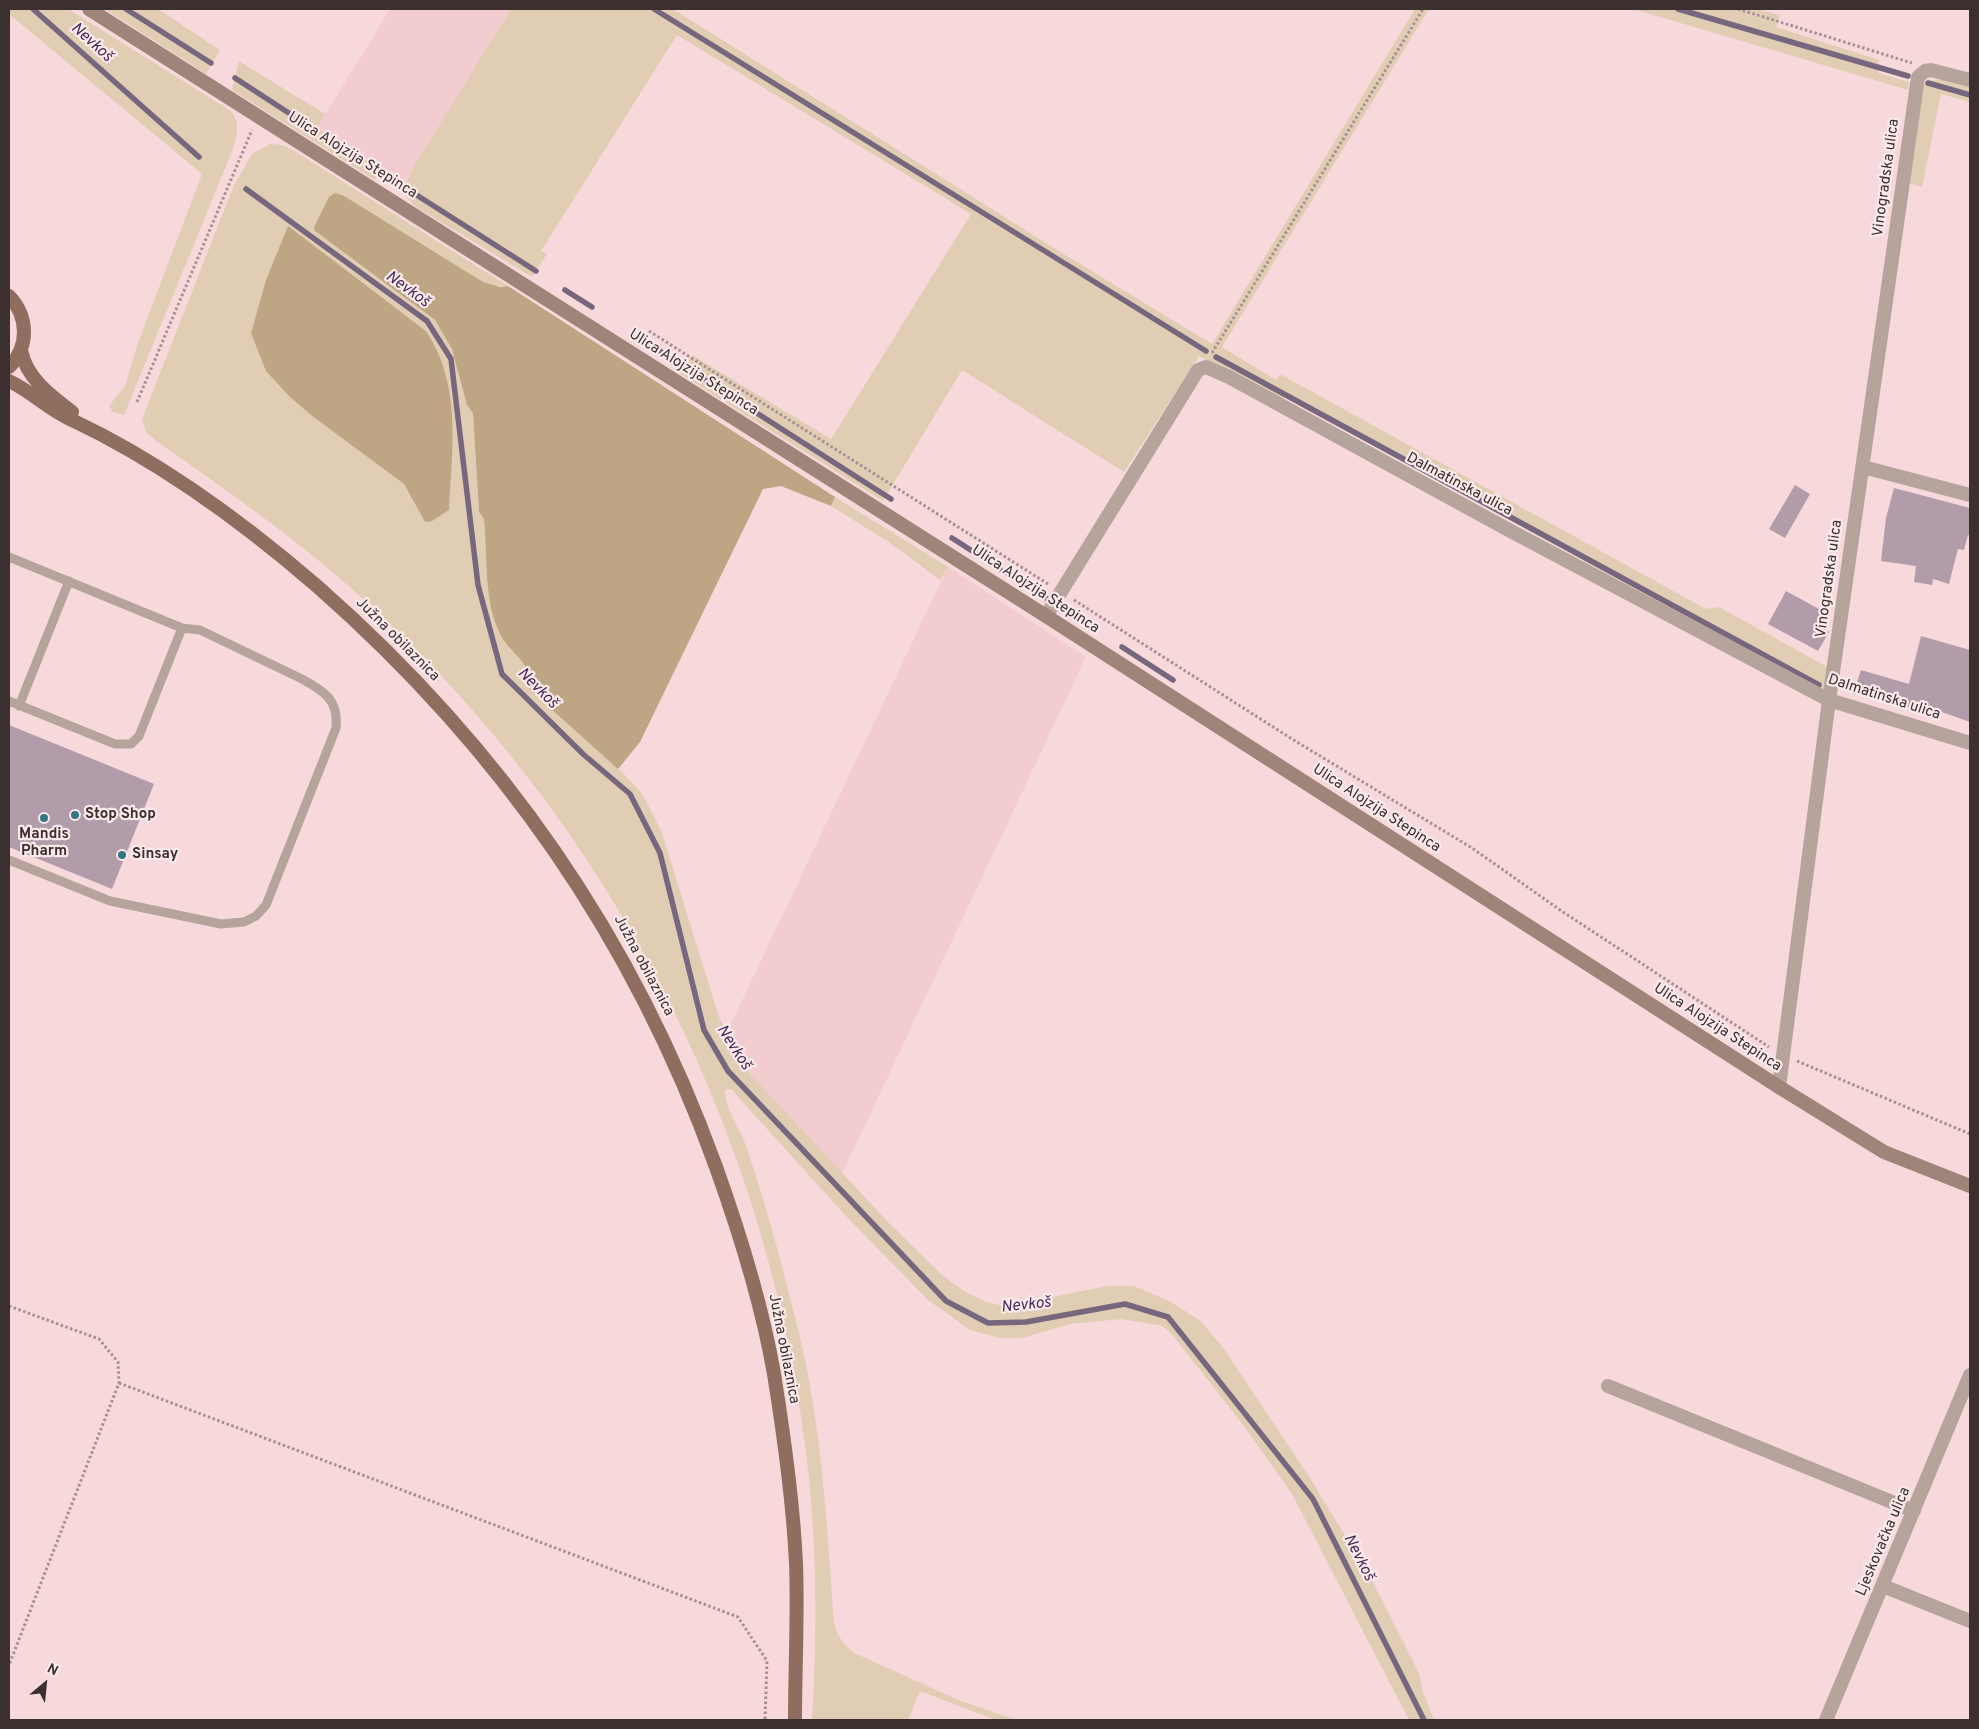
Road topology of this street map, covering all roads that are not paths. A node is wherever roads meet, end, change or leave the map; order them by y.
1 (89, 9) edge
2 (1970, 80) edge
3 (9, 296) edge
4 (21, 350) junction
5 (9, 367) edge
6 (9, 381) edge
7 (92, 428) junction
8 (1863, 467) junction
9 (1970, 495) edge
10 (9, 557) edge
11 (68, 581) junction
12 (1046, 616) junction
13 (182, 628) junction
14 (1829, 700) junction
15 (9, 701) edge
16 (19, 706) junction
17 (1970, 743) edge
18 (9, 860) edge
19 (1779, 1087) junction
20 (1970, 1186) edge
21 (1970, 1375) edge
22 (1608, 1386) dead end
23 (1914, 1511) junction
24 (1883, 1586) junction
25 (1970, 1621) edge
26 (795, 1720) edge
27 (1826, 1720) edge

1 - 12 main road, Ulica Alojzija Stepinca
2 - 8 street, Vinogradska ulica
3 - 4 main road
4 - 5 main road
4 - 7 main road, Južna obilaznica
6 - 7 main road, Južna obilaznica
7 - 26 main road, Južna obilaznica
8 - 9 street
8 - 14 street, Vinogradska ulica
10 - 11 lane
11 - 13 lane
11 - 16 lane
12 - 14 street, Dalmatinska ulica
12 - 19 main road, Ulica Alojzija Stepinca
13 - 16 lane
13 - 18 lane
14 - 17 street, Dalmatinska ulica
14 - 19 street, Vinogradska ulica
15 - 16 lane
19 - 20 main road, Ulica Alojzija Stepinca
21 - 23 street, Ljeskovačka ulica
22 - 23 street
23 - 24 street, Ljeskovačka ulica
24 - 25 street
24 - 27 street, Ljeskovačka ulica

